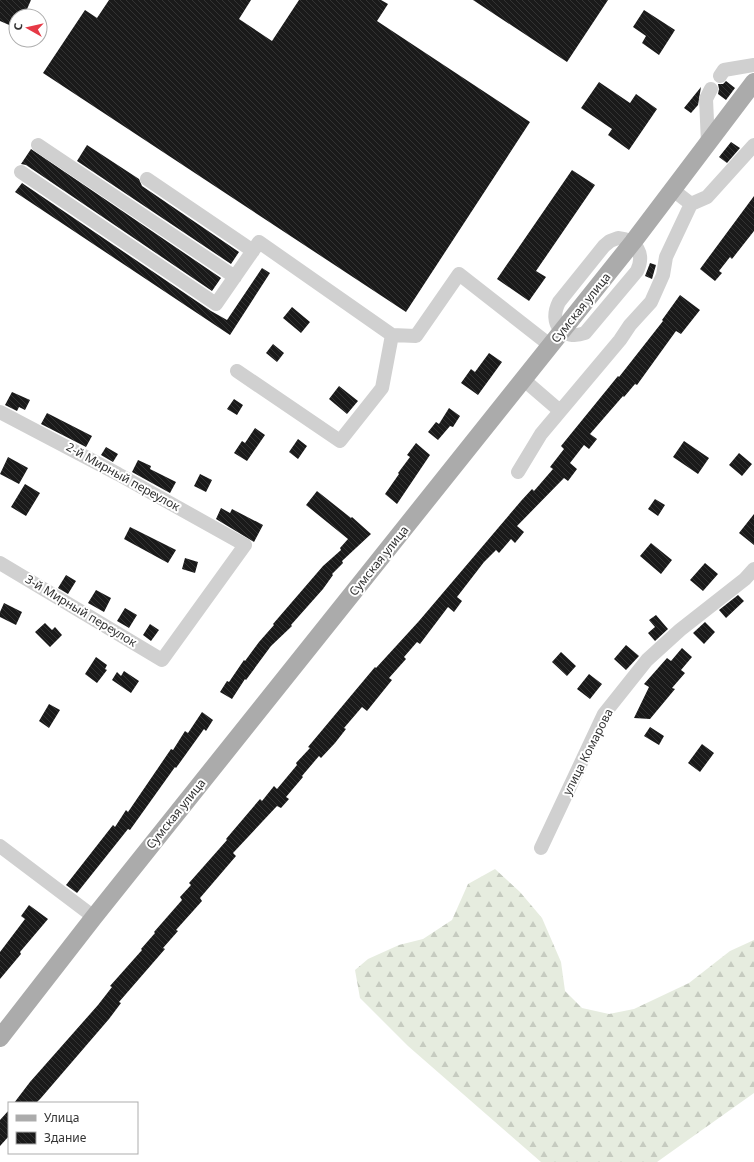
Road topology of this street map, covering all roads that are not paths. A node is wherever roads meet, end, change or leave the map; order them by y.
1 (754, 65) edge
2 (720, 76) dead end
3 (754, 82) edge
4 (712, 89) dead end
5 (708, 143) junction
6 (38, 145) dead end
7 (754, 145) edge
8 (21, 172) dead end
9 (147, 179) dead end
10 (673, 190) junction
11 (691, 204) junction
12 (256, 247) junction
13 (235, 277) junction
14 (392, 335) junction
15 (551, 346) junction
16 (237, 371) dead end
17 (524, 380) junction
18 (560, 411) junction
19 (0, 412) edge
20 (518, 472) dead end
21 (0, 563) edge
22 (754, 569) edge
23 (162, 660) joint
24 (0, 846) edge
25 (541, 848) dead end
26 (94, 917) junction
27 (0, 1038) edge

1 - 2 street
3 - 5 main road, Сумская улица
4 - 5 street
5 - 10 main road, Сумская улица
6 - 13 street
7 - 11 street
8 - 13 street
9 - 12 street
10 - 11 street
10 - 15 main road, Сумская улица
11 - 18 street
12 - 13 street
12 - 14 street
14 - 15 street
14 - 16 street
15 - 17 main road, Сумская улица
17 - 18 street
17 - 26 main road, Сумская улица
18 - 20 street
19 - 23 street, 2-й Мирный переулок
21 - 23 street, 3-й Мирный переулок
22 - 25 street, улица Комарова
24 - 26 street
26 - 27 main road, Сумская улица

